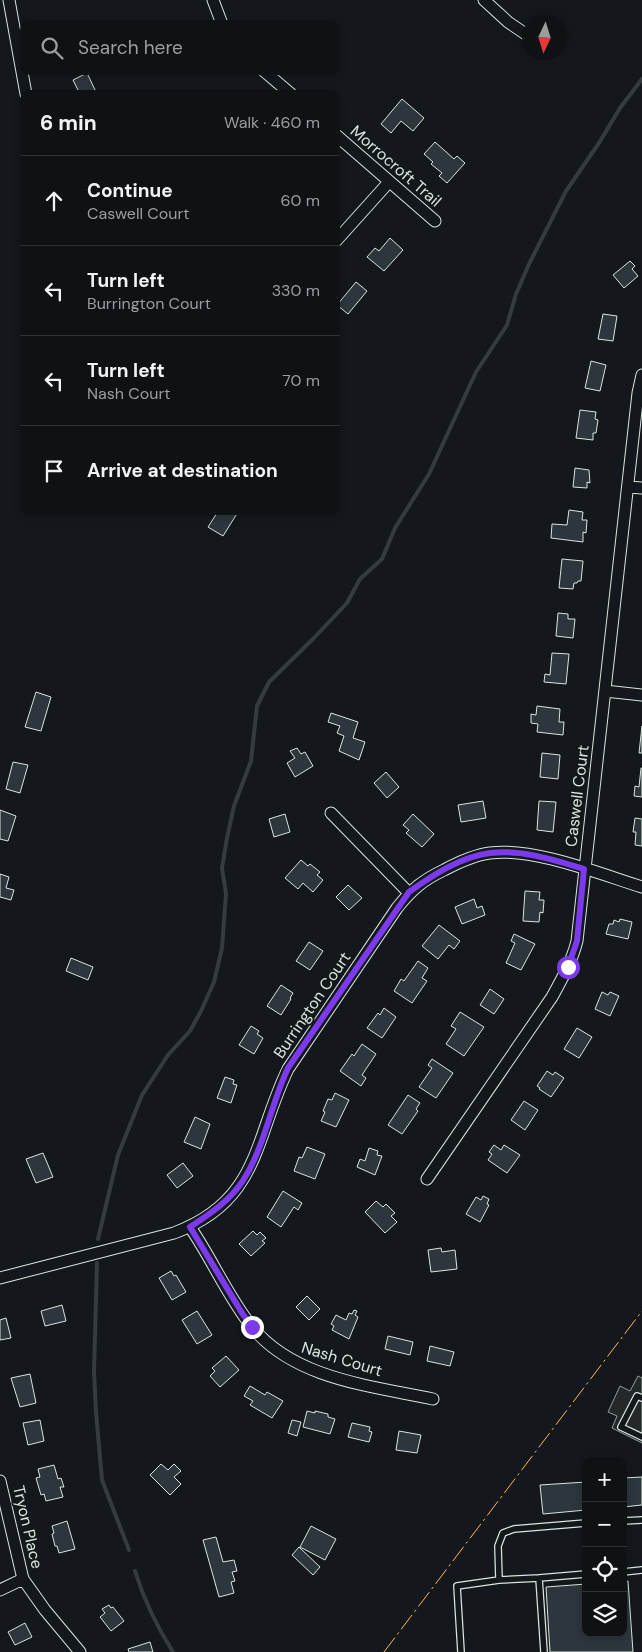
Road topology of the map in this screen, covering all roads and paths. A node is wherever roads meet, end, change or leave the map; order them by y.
1 (9, 0) edge
2 (212, 0) edge
3 (484, 0) edge
4 (220, 20) edge
5 (522, 32) edge
6 (20, 61) edge
7 (23, 75) edge
8 (269, 75) edge
9 (25, 90) edge
10 (286, 90) edge
11 (340, 138) edge
12 (388, 182) junction
13 (435, 221) dead end
14 (340, 236) edge
15 (642, 375) edge
16 (628, 488) junction
17 (642, 488) edge
18 (605, 691) junction
19 (642, 695) edge
20 (331, 813) dead end
21 (584, 869) junction
22 (642, 887) edge
23 (409, 892) junction
24 (426, 1179) dead end
25 (190, 1227) junction
26 (0, 1278) edge
27 (642, 1398) edge
28 (433, 1399) dead end
29 (642, 1438) edge
30 (0, 1481) edge
31 (642, 1520) edge
32 (627, 1521) edge
33 (582, 1524) edge
34 (642, 1570) edge
35 (627, 1572) edge
36 (582, 1574) edge
37 (539, 1578) junction
38 (23, 1579) junction
39 (499, 1580) junction
40 (0, 1590) edge
41 (80, 1652) edge
42 (462, 1652) edge
43 (544, 1652) edge

1 - 6 street
2 - 4 street
3 - 5 street
7 - 9 street
8 - 10 street
11 - 12 street, Morrocroft Trail
12 - 13 street, Morrocroft Trail
12 - 14 street
15 - 16 street, Caswell Court
16 - 17 street
16 - 18 street, Caswell Court
18 - 19 street
18 - 21 street, Caswell Court
20 - 23 street
21 - 22 street, Burrington Court
21 - 23 street, Burrington Court
21 - 24 street, Caswell Court
23 - 25 street, Burrington Court
25 - 26 street, Burrington Court
25 - 28 street, Nash Court
27 - 29 lane
30 - 38 street, Tryon Place
31 - 32 lane
33 - 39 lane
34 - 35 lane
36 - 37 lane
37 - 39 lane
37 - 43 lane
38 - 40 street
38 - 41 street, Tryon Place
39 - 42 lane

